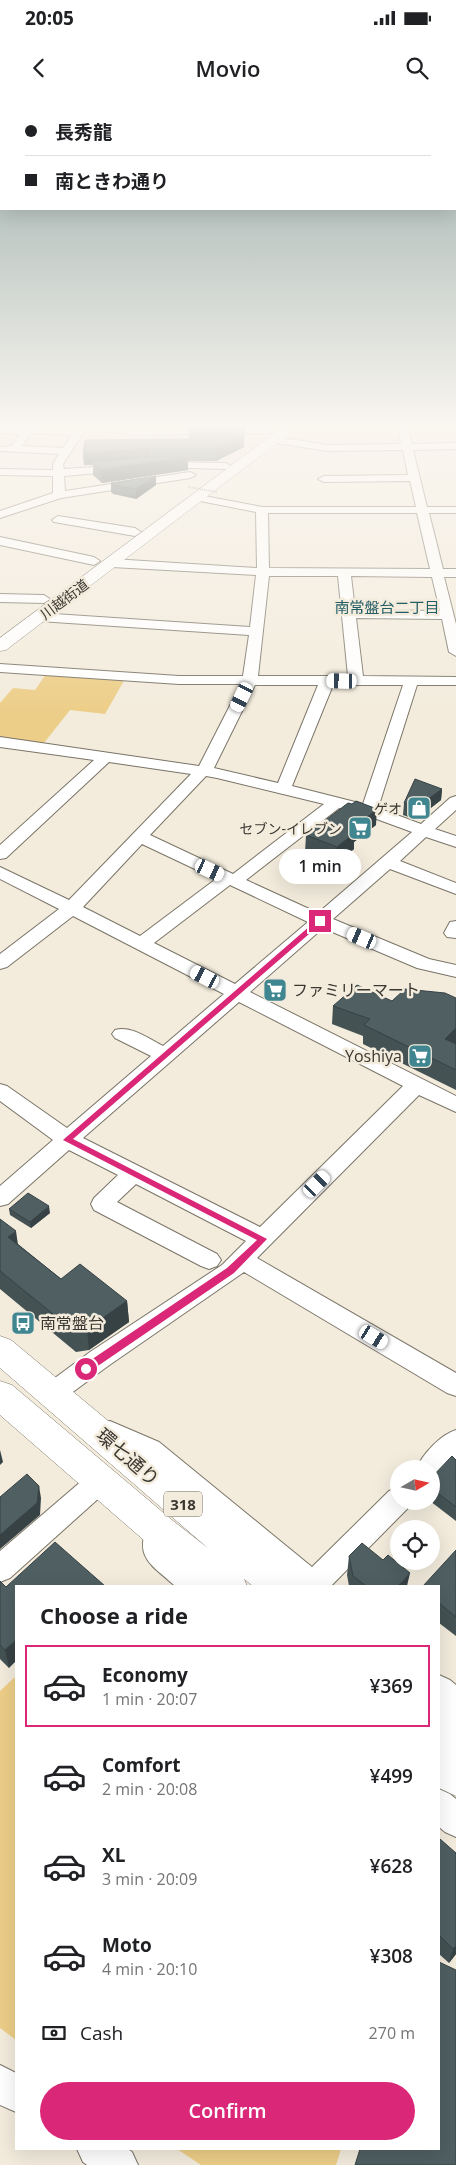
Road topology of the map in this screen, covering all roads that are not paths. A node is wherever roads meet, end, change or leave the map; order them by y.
1 (55, 520) edge
2 (151, 520) edge
3 (169, 520) edge
4 (262, 520) edge
5 (425, 520) edge
6 (135, 532) junction
7 (0, 541) edge
8 (94, 561) junction
9 (112, 563) junction
10 (263, 572) junction
11 (344, 573) junction
12 (437, 573) junction
13 (456, 573) edge
14 (0, 598) edge
15 (44, 598) junction
16 (348, 614) junction
17 (447, 614) junction
18 (39, 617) junction
19 (0, 631) edge
20 (256, 631) junction
21 (0, 646) edge
22 (456, 652) edge
23 (0, 668) edge
24 (250, 680) junction
25 (327, 681) junction
26 (356, 681) junction
27 (410, 681) junction
28 (456, 681) edge
29 (4, 747) edge
30 (106, 757) junction
31 (203, 771) junction
32 (283, 789) junction
33 (456, 801) edge
34 (336, 802) junction
35 (369, 810) junction
36 (424, 829) junction
37 (140, 837) junction
38 (456, 842) edge
39 (0, 854) edge
40 (388, 862) junction
41 (0, 872) edge
42 (231, 879) junction
43 (456, 889) edge
44 (71, 909) junction
45 (320, 921) junction
46 (141, 944) junction
47 (0, 963) edge
48 (456, 971) edge
49 (238, 993) junction
50 (122, 1034) dead end
51 (166, 1055) junction
52 (416, 1085) junction
53 (0, 1091) edge
54 (456, 1106) edge
55 (68, 1140) junction
56 (133, 1173) junction
57 (0, 1198) edge
58 (263, 1239) junction
59 (226, 1264) junction
60 (0, 1349) edge
61 (456, 1386) edge
62 (53, 1393) junction
63 (0, 1395) edge
64 (87, 1422) junction
65 (100, 1481) junction
66 (390, 1508) edge
67 (159, 1532) junction
68 (0, 1569) edge
69 (194, 1585) edge
70 (229, 1585) edge
71 (278, 1585) edge
72 (312, 1585) edge
73 (314, 1585) edge
74 (440, 1691) edge
75 (456, 1705) edge
76 (440, 1721) edge
77 (456, 1735) edge
78 (440, 1763) edge
79 (456, 1776) edge
80 (440, 1806) edge
81 (456, 1820) edge
82 (0, 2083) edge
83 (15, 2093) edge
84 (97, 2150) edge
85 (119, 2165) edge

1 - 6 street
2 - 6 main road, 川越街道
3 - 9 main road, 川越街道
4 - 10 street
5 - 12 street
6 - 8 main road, 川越街道
7 - 8 street
8 - 15 main road, 川越街道
9 - 10 street
9 - 18 main road, 川越街道
10 - 11 street
10 - 20 street
11 - 12 street
11 - 16 street
12 - 13 street
12 - 17 street
14 - 15 street
15 - 19 main road, 川越街道
16 - 17 street
16 - 26 street
17 - 22 street
18 - 20 street
18 - 21 main road, 川越街道
20 - 24 street
23 - 24 street
24 - 25 street
24 - 31 street
25 - 26 street
25 - 32 street
26 - 27 street
27 - 28 street
27 - 35 street
29 - 30 street
30 - 31 street
30 - 39 street
31 - 32 street
31 - 37 street
32 - 34 street
33 - 36 street
34 - 35 street
34 - 42 street
35 - 36 street
36 - 38 street
36 - 40 street
37 - 42 street
37 - 44 street
40 - 43 street
40 - 45 street
41 - 44 street
42 - 45 street
42 - 46 street
44 - 46 street
44 - 47 street
45 - 48 street
45 - 49 street
46 - 49 street
49 - 51 street
49 - 52 street
50 - 51 street
51 - 55 street
52 - 54 street
52 - 58 street
53 - 55 street
55 - 56 street
55 - 57 street
56 - 58 street
56 - 59 street
58 - 59 street
59 - 61 street
59 - 62 street
60 - 62 main road, 環七通り / 318
62 - 64 main road, 環七通り / 318
63 - 65 main road, 318
64 - 71 main road, 環七通り / 318
64 - 72 street
65 - 67 main road, 318
65 - 68 street
66 - 73 street
67 - 69 street
67 - 70 main road, 318
74 - 75 street
76 - 77 main road
78 - 79 main road
80 - 81 street
82 - 83 street
84 - 85 street

